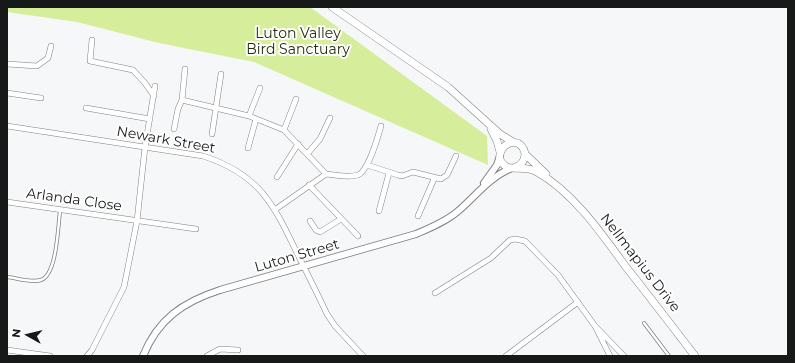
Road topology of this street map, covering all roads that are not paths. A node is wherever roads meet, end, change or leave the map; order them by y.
1 (332, 7) edge
2 (92, 40) dead end
3 (51, 46) dead end
4 (7, 64) edge
5 (185, 69) dead end
6 (220, 74) dead end
7 (156, 86) dead end
8 (260, 88) dead end
9 (7, 93) edge
10 (154, 96) junction
11 (41, 98) dead end
12 (182, 100) junction
13 (296, 100) dead end
14 (216, 107) junction
15 (86, 108) dead end
16 (249, 116) junction
17 (482, 117) junction
18 (330, 118) dead end
19 (150, 119) junction
20 (256, 119) junction
21 (7, 126) edge
22 (381, 126) dead end
23 (174, 128) dead end
24 (284, 130) junction
25 (212, 134) dead end
26 (514, 142) junction
27 (298, 144) junction
28 (145, 147) junction
29 (248, 148) dead end
30 (308, 153) junction
31 (500, 154) junction
32 (525, 154) junction
33 (456, 156) dead end
34 (367, 165) junction
35 (514, 167) junction
36 (389, 173) junction
37 (326, 174) junction
38 (277, 177) dead end
39 (434, 179) junction
40 (309, 185) junction
41 (560, 189) junction
42 (473, 197) junction
43 (7, 202) edge
44 (276, 209) junction
45 (60, 210) junction
46 (379, 211) dead end
47 (418, 216) dead end
48 (341, 219) junction
49 (137, 221) junction
50 (310, 221) dead end
51 (196, 229) dead end
52 (358, 236) dead end
53 (304, 267) junction
54 (7, 277) edge
55 (436, 293) dead end
56 (578, 302) junction
57 (644, 323) dead end
58 (595, 326) junction
59 (7, 350) edge
60 (238, 350) dead end
61 (50, 356) edge
62 (87, 356) edge
63 (143, 356) edge
64 (207, 356) edge
65 (363, 356) edge
66 (506, 356) edge
67 (610, 356) edge
68 (624, 356) edge
69 (669, 356) edge
70 (695, 356) edge

1 - 17 main road
2 - 10 street
3 - 4 street
5 - 12 street
6 - 14 street
7 - 10 street, Arlanda Close
8 - 16 street
9 - 11 street
10 - 19 street, Arlanda Close
12 - 14 street
12 - 23 street
13 - 24 street
14 - 16 street
14 - 25 street
15 - 19 street
16 - 20 street
17 - 26 main road
17 - 31 main road
18 - 30 street
19 - 28 street, Arlanda Close
20 - 24 street
20 - 29 street
21 - 28 street, Newark Street
22 - 34 street
24 - 27 street
26 - 31 main road
26 - 32 main road
27 - 30 street
27 - 38 street
28 - 44 street, Newark Street
28 - 49 street, Arlanda Close
30 - 37 street
31 - 35 main road
31 - 42 street, Luton Street
32 - 35 main road
32 - 41 main road, Nellmapius Drive
33 - 39 street
34 - 36 street
34 - 37 street
35 - 41 main road, Nellmapius Drive
35 - 42 street, Luton Street
36 - 39 street
36 - 46 street
37 - 40 street
39 - 47 street
40 - 44 street
40 - 48 street
41 - 70 main road, Nellmapius Drive
42 - 53 street, Luton Street
43 - 45 street, Arlanda Close
44 - 53 street, Newark Street
45 - 49 street, Arlanda Close
45 - 54 lane
48 - 50 street
48 - 52 street
49 - 51 street
49 - 62 street, Arlanda Close
53 - 63 street, Luton Street
53 - 65 street, Newark Street
55 - 56 street
56 - 58 street
56 - 66 street
57 - 69 lane
58 - 67 street
58 - 68 street
59 - 61 street
60 - 64 street

